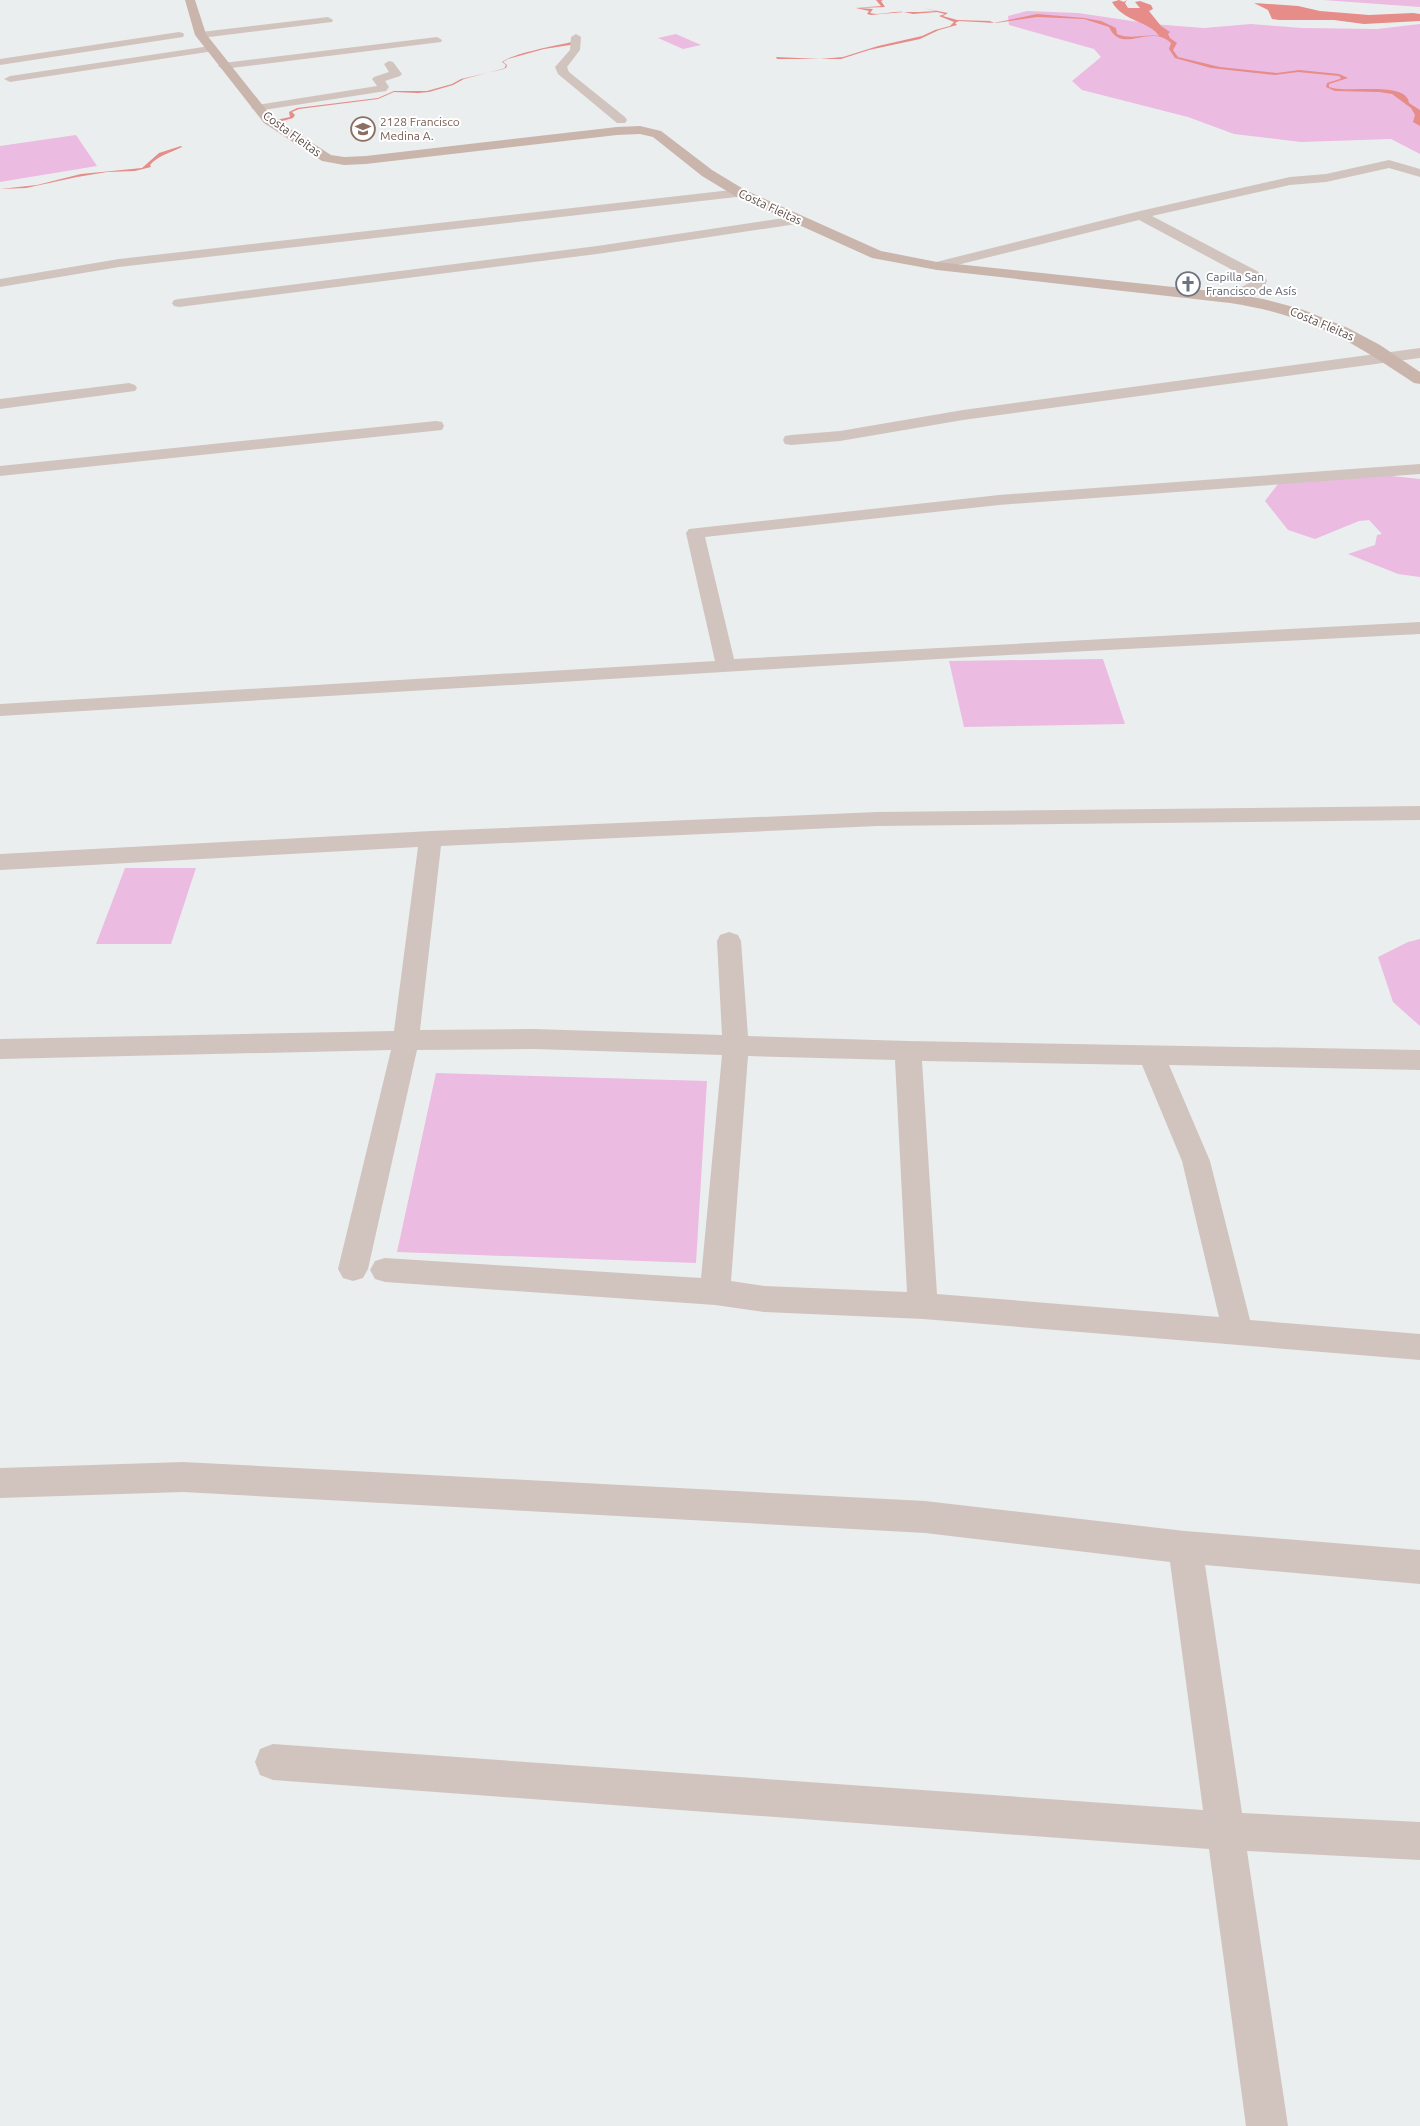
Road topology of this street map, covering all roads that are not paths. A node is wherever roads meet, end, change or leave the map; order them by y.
1 (190, 0) edge
2 (328, 20) dead end
3 (200, 34) junction
4 (437, 40) dead end
5 (576, 41) dead end
6 (210, 49) junction
7 (0, 62) edge
8 (389, 64) dead end
9 (223, 66) junction
10 (10, 79) dead end
11 (257, 108) junction
12 (625, 124) junction
13 (1420, 173) edge
14 (740, 193) junction
15 (1140, 215) junction
16 (798, 220) junction
17 (937, 266) junction
18 (0, 284) edge
19 (1230, 298) junction
20 (179, 303) dead end
21 (1420, 353) edge
22 (1387, 358) junction
23 (1420, 379) edge
24 (128, 388) dead end
25 (0, 404) edge
26 (436, 426) dead end
27 (791, 440) dead end
28 (1420, 469) edge
29 (0, 470) edge
30 (1420, 628) edge
31 (726, 666) junction
32 (0, 710) edge
33 (1420, 812) edge
34 (431, 838) junction
35 (0, 862) edge
36 (729, 941) dead end
37 (406, 1040) junction
38 (736, 1046) junction
39 (0, 1049) edge
40 (908, 1051) junction
41 (1150, 1055) junction
42 (1420, 1060) edge
43 (353, 1270) dead end
44 (385, 1270) dead end
45 (714, 1292) junction
46 (923, 1306) junction
47 (1238, 1332) junction
48 (1420, 1347) edge
49 (0, 1483) edge
50 (1184, 1548) junction
51 (1420, 1567) edge
52 (272, 1762) dead end
53 (1225, 1831) junction
54 (1420, 1841) edge
55 (1267, 2126) edge

1 - 3 main road, Costa Fleitas
2 - 3 street
3 - 6 main road, Costa Fleitas
3 - 7 street
4 - 9 street
5 - 12 street
6 - 9 main road, Costa Fleitas
6 - 10 street
8 - 11 street
9 - 11 main road, Costa Fleitas
11 - 12 main road, Costa Fleitas
12 - 14 main road, Costa Fleitas
13 - 15 street
14 - 16 main road, Costa Fleitas
14 - 18 street
15 - 17 street
15 - 19 street
16 - 17 main road, Costa Fleitas
16 - 20 street
17 - 19 main road, Costa Fleitas
19 - 22 main road, Costa Fleitas
21 - 22 street
22 - 23 main road, Costa Fleitas
22 - 27 street
24 - 25 street
26 - 29 street
28 - 31 street
30 - 31 street
31 - 32 street
33 - 34 street
34 - 35 street
34 - 37 street
36 - 38 street
37 - 38 street
37 - 39 street
37 - 43 street
38 - 40 street
38 - 45 street
40 - 41 street
40 - 46 street
41 - 42 street
41 - 47 street
44 - 45 street
45 - 46 street
46 - 47 street
47 - 48 street
49 - 50 street
50 - 51 street
50 - 53 street
52 - 53 street
53 - 54 street
53 - 55 street

